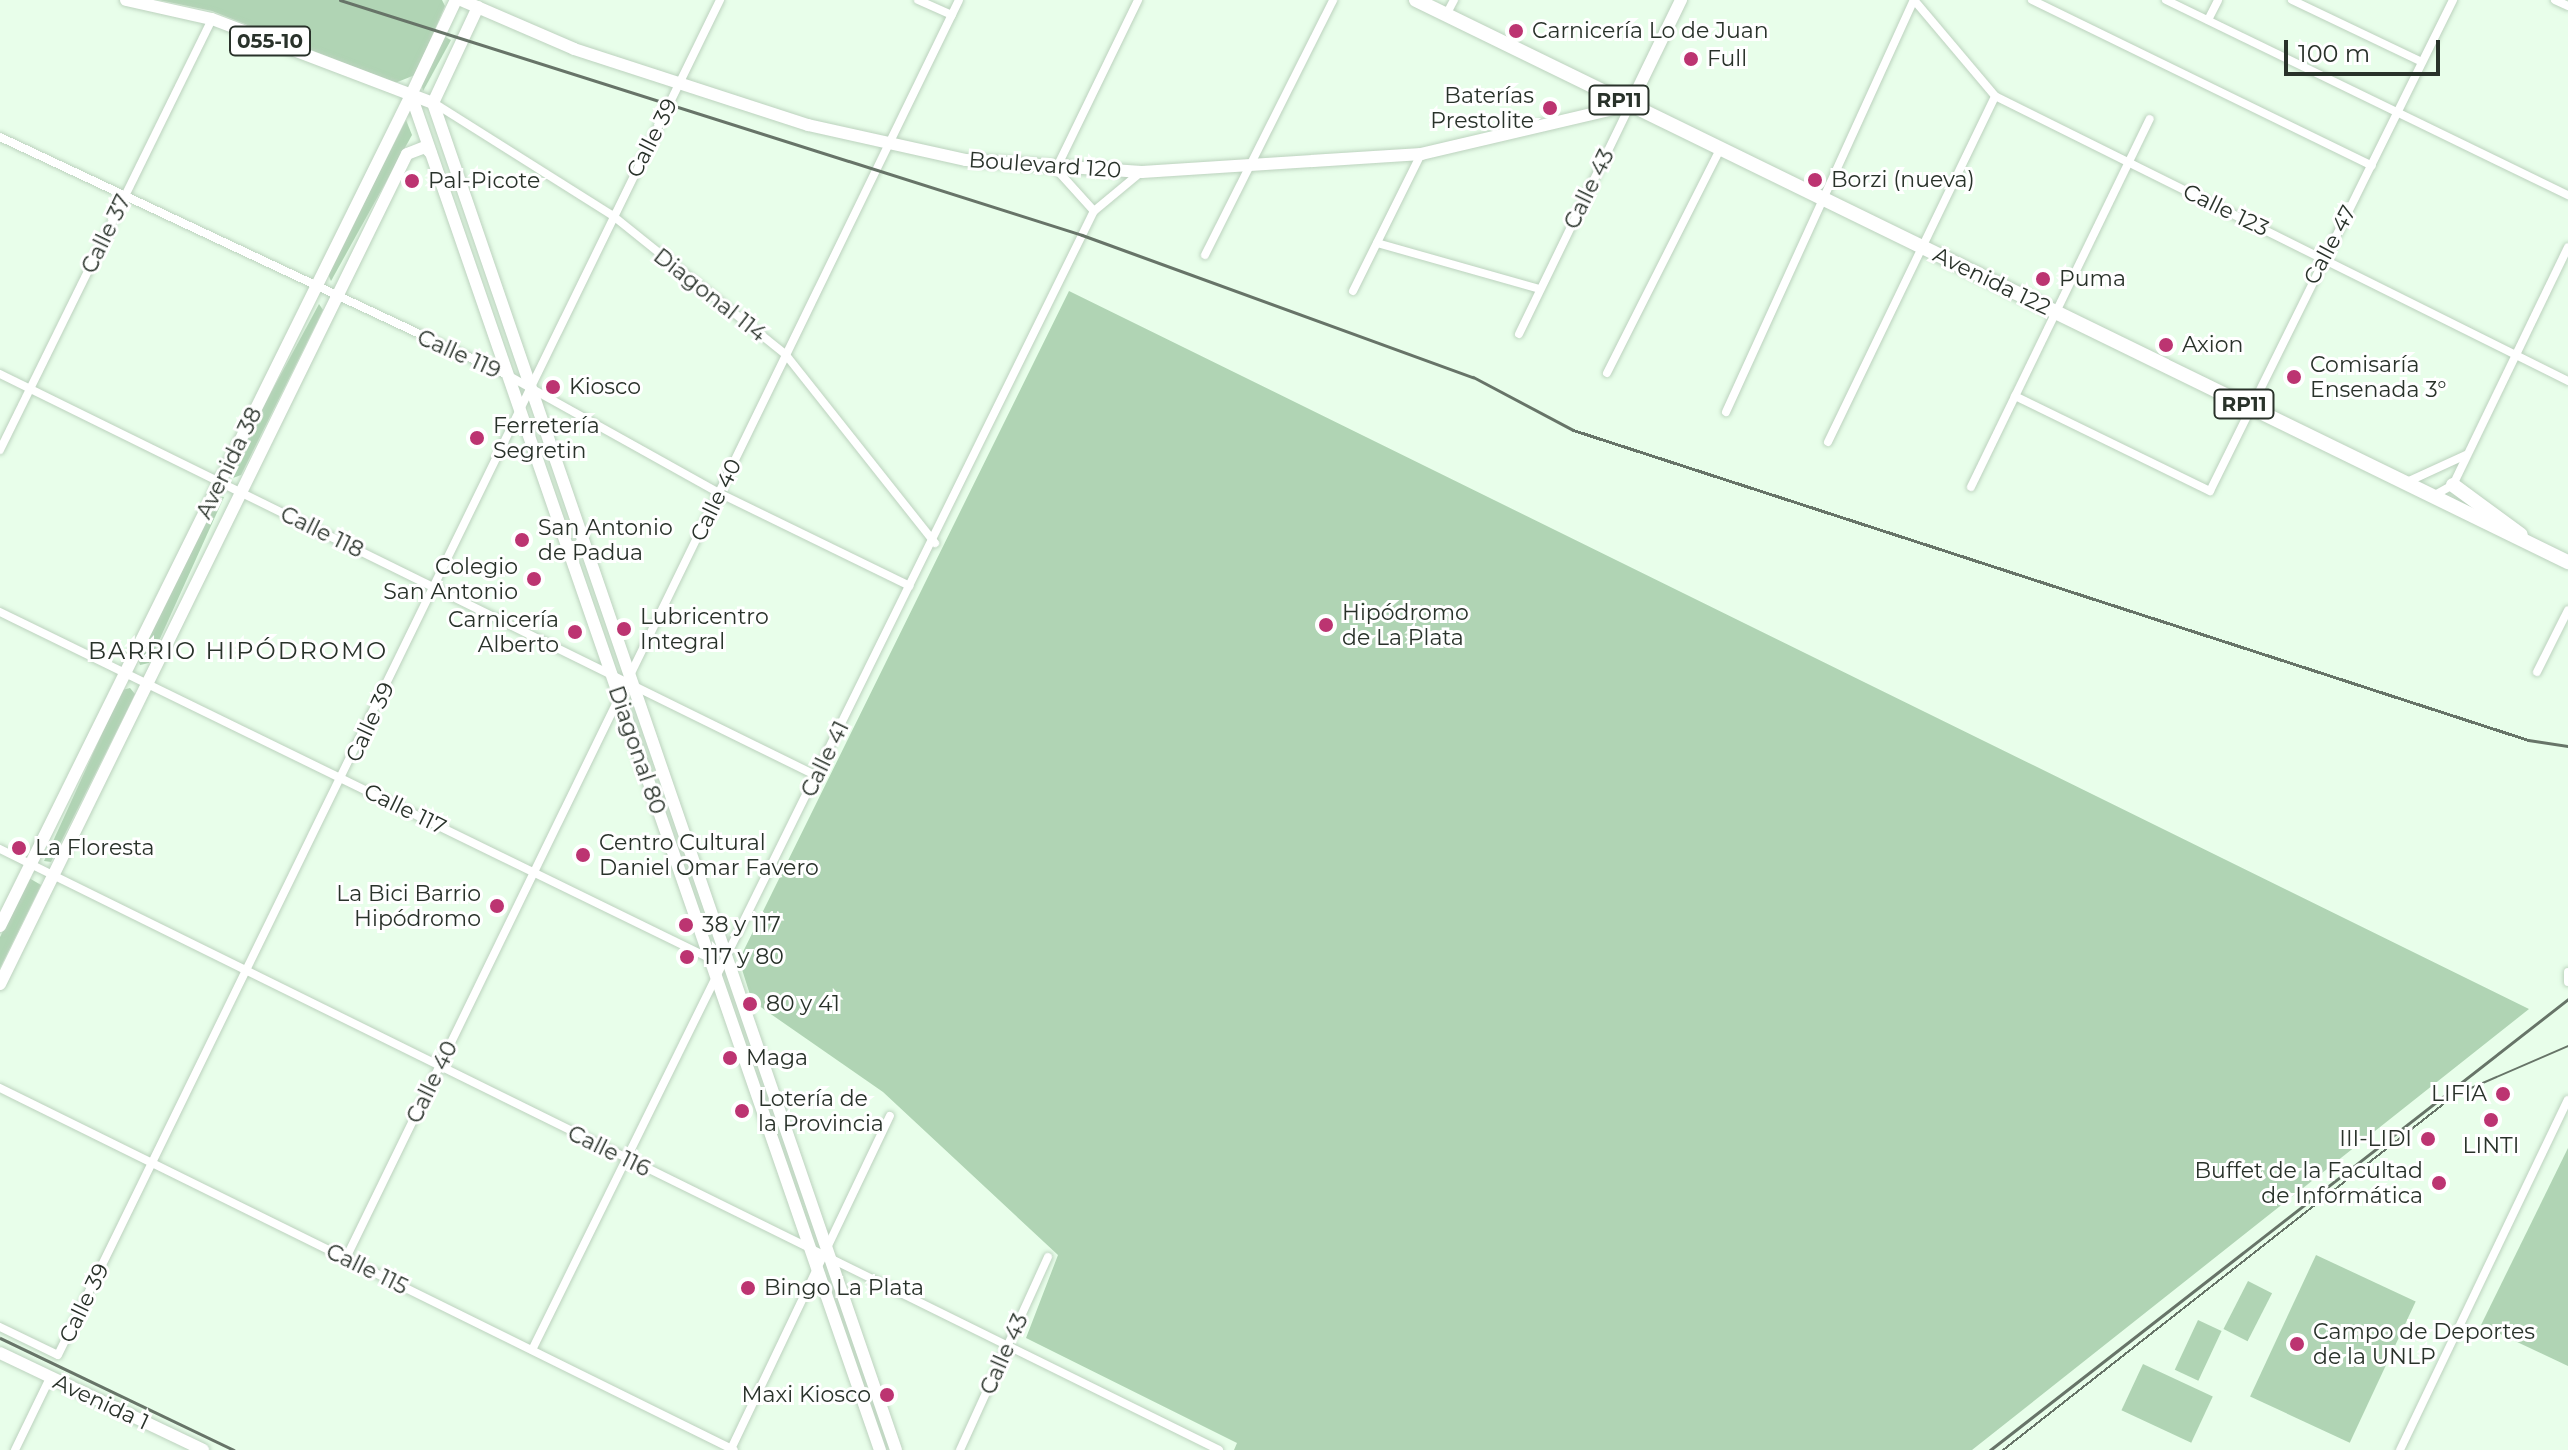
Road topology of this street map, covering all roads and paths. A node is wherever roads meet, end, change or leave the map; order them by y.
1 (126, 0) edge
2 (458, 0) edge
3 (720, 0) edge
4 (918, 0) edge
5 (959, 0) edge
6 (1138, 0) edge
7 (1333, 0) edge
8 (1416, 0) edge
9 (1454, 0) edge
10 (1681, 0) edge
11 (1914, 0) edge
12 (2032, 0) edge
13 (2166, 0) edge
14 (2218, 0) edge
15 (2292, 0) edge
16 (2453, 0) edge
17 (2555, 0) edge
18 (479, 4) edge
19 (2568, 6) edge
20 (952, 15) junction
21 (1446, 15) junction
22 (212, 19) junction
23 (2208, 20) junction
24 (2422, 62) junction
25 (679, 85) junction
26 (411, 95) junction
27 (1995, 96) junction
28 (433, 103) junction
29 (1630, 105) junction
30 (2398, 112) junction
31 (2150, 119) dead end
32 (0, 137) edge
33 (889, 144) junction
34 (1720, 149) junction
35 (431, 153) junction
36 (1421, 154) junction
37 (2128, 163) junction
38 (2372, 166) junction
39 (1056, 169) junction
40 (1251, 169) junction
41 (1142, 172) junction
42 (2568, 195) edge
43 (124, 197) junction
44 (1822, 199) junction
45 (1094, 211) junction
46 (612, 215) junction
47 (1377, 243) junction
48 (2568, 247) edge
49 (1924, 248) junction
50 (1205, 255) dead end
51 (2323, 257) junction
52 (315, 289) junction
53 (1540, 289) junction
54 (1353, 291) dead end
55 (335, 298) junction
56 (2056, 311) junction
57 (1519, 334) dead end
58 (786, 355) junction
59 (2515, 355) junction
60 (1607, 373) dead end
61 (0, 374) edge
62 (509, 376) junction
63 (2568, 381) edge
64 (529, 387) junction
65 (30, 389) junction
66 (2015, 396) junction
67 (2248, 406) junction
68 (519, 408) junction
69 (1726, 412) dead end
70 (1828, 442) dead end
71 (0, 450) edge
72 (2467, 455) junction
73 (219, 482) junction
74 (2406, 483) junction
75 (2453, 485) junction
76 (1971, 487) dead end
77 (240, 492) junction
78 (719, 493) junction
79 (2432, 496) junction
80 (935, 543) junction
81 (2529, 543) junction
82 (2568, 562) edge
83 (910, 586) junction
84 (434, 587) junction
85 (2568, 610) edge
86 (0, 612) edge
87 (2537, 672) dead end
88 (125, 673) junction
89 (611, 674) junction
90 (629, 681) junction
91 (147, 683) junction
92 (619, 698) junction
93 (817, 776) junction
94 (343, 779) junction
95 (0, 849) edge
96 (31, 864) junction
97 (534, 872) junction
98 (53, 875) junction
99 (0, 926) edge
100 (707, 956) junction
101 (724, 965) junction
102 (246, 970) junction
103 (2568, 972) edge
104 (2568, 982) edge
105 (0, 984) edge
106 (716, 984) junction
107 (438, 1068) junction
108 (0, 1088) edge
109 (2568, 1100) edge
110 (890, 1116) dead end
111 (629, 1160) junction
112 (153, 1162) junction
113 (811, 1248) junction
114 (827, 1255) junction
115 (1048, 1257) dead end
116 (346, 1258) junction
117 (819, 1270) junction
118 (0, 1327) edge
119 (1009, 1345) junction
120 (532, 1350) junction
121 (0, 1353) edge
122 (58, 1355) joint
123 (50, 1378) junction
124 (732, 1449) edge
125 (1219, 1449) edge
126 (15, 1450) edge
127 (203, 1450) edge
128 (880, 1450) edge
129 (896, 1450) edge
130 (960, 1450) edge
131 (2400, 1450) edge

1 - 22 main road, 055-10
2 - 18 main road, Boulevard 120
2 - 26 main road, Avenida 38
3 - 25 street, Calle 39
4 - 20 street
5 - 20 street, Calle 40
6 - 39 street
7 - 40 street
8 - 21 highway, Avenida 122 / RP11
9 - 21 street
10 - 29 main road, Calle 43
11 - 27 street, Calle 123
11 - 44 street
12 - 38 street
13 - 23 street
14 - 23 street
15 - 24 street
16 - 24 street, Calle 47
17 - 19 street
18 - 25 main road, Boulevard 120
18 - 28 main road
20 - 33 street, Calle 40
21 - 29 highway, Avenida 122 / RP11
22 - 26 main road, 055-10
22 - 43 street, Calle 37
23 - 30 street
24 - 30 street, Calle 47
25 - 33 main road, Boulevard 120
25 - 46 street, Calle 39
26 - 28 main road
26 - 35 main road, Diagonal 80
26 - 52 main road, Avenida 38
27 - 37 street, Calle 123
27 - 49 street
28 - 46 street, Diagonal 114
28 - 64 main road, Diagonal 80
29 - 34 highway, Avenida 122 / RP11
29 - 36 main road, Boulevard 120
29 - 53 street, Calle 43
30 - 38 street, Calle 47
30 - 42 street
31 - 37 street
32 - 43 street, Calle 119
33 - 39 main road, Boulevard 120
33 - 58 street, Calle 40
34 - 44 highway, Avenida 122 / RP11
34 - 60 street
35 - 55 main road, Avenida 38
35 - 62 main road, Diagonal 80
36 - 40 main road, Boulevard 120
36 - 47 street
37 - 51 street, Calle 123
37 - 56 street
38 - 51 street, Calle 47
39 - 41 main road, Boulevard 120
39 - 45 street
40 - 41 main road, Boulevard 120
40 - 50 street
41 - 45 street, Calle 41
43 - 52 street, Calle 119
43 - 65 street, Calle 37
44 - 49 highway, Avenida 122 / RP11
44 - 69 street
45 - 80 street, Calle 41
46 - 58 street, Diagonal 114
46 - 64 street, Calle 39
47 - 53 street
47 - 54 street
48 - 59 street
49 - 56 highway, Avenida 122 / RP11
49 - 70 street
51 - 59 street, Calle 123
51 - 67 street, Calle 47
52 - 55 street, Calle 119
52 - 73 main road, Avenida 38
53 - 57 street, Calle 43
55 - 62 street, Calle 119
55 - 77 main road, Avenida 38
56 - 66 street
56 - 67 highway, Avenida 122 / RP11
58 - 78 street, Calle 40
58 - 80 street, Diagonal 114
59 - 63 street, Calle 123
59 - 72 street
61 - 65 street, Calle 118
62 - 64 street, Calle 119
62 - 68 main road, Diagonal 80
64 - 68 street, Calle 39
64 - 78 street, Calle 119
64 - 90 main road, Diagonal 80
65 - 71 street, Calle 37
65 - 73 street, Calle 118
66 - 67 street, Calle 47
66 - 76 street
67 - 74 highway, Avenida 122 / RP11
68 - 84 street, Calle 39
68 - 89 main road, Diagonal 80
72 - 74 street
72 - 75 street
73 - 77 street, Calle 118
73 - 88 main road, Avenida 38
74 - 79 highway, Avenida 122 / RP11
75 - 79 street
75 - 81 highway
77 - 84 street, Calle 118
77 - 91 main road, Avenida 38
78 - 83 street, Calle 119
78 - 90 street, Calle 40
79 - 81 highway, Avenida 122 / RP11
80 - 83 street, Calle 41
81 - 82 highway, Avenida 122 / RP11
83 - 93 street, Calle 41
84 - 89 street, Calle 118
84 - 94 street, Calle 39
85 - 87 street
86 - 88 street, Calle 117
88 - 91 street, Calle 117
88 - 96 main road, Avenida 38
89 - 90 street, Calle 118
89 - 92 main road, Diagonal 80
90 - 92 street, Calle 40
90 - 93 street, Calle 118
90 - 101 main road, Diagonal 80
91 - 94 street, Calle 117
91 - 98 main road, Avenida 38
92 - 97 street, Calle 40
92 - 100 main road, Diagonal 80
93 - 101 street, Calle 41
94 - 97 street, Calle 117
94 - 102 street, Calle 39
95 - 96 street, Calle 116
96 - 98 street, Calle 116
96 - 99 main road, Avenida 38
97 - 100 street, Calle 117
97 - 107 street, Calle 40
98 - 102 street, Calle 116
98 - 105 main road, Avenida 38
100 - 101 street, Calle 117
100 - 106 main road, Diagonal 80
101 - 106 street, Calle 41
101 - 114 main road, Diagonal 80
102 - 107 street, Calle 116
102 - 112 street, Calle 39
103 - 104 street
106 - 111 street, Calle 41
106 - 113 main road, Diagonal 80
107 - 111 street, Calle 116
107 - 116 street, Calle 40
108 - 112 street, Calle 115
109 - 131 street
110 - 114 street
111 - 113 street, Calle 116
111 - 120 street, Calle 41
112 - 116 street, Calle 115
112 - 122 street, Calle 39
113 - 114 street, Calle 116
113 - 117 main road, Diagonal 80
114 - 117 street
114 - 119 street, Calle 116
114 - 129 main road, Diagonal 80
115 - 119 street, Calle 43
116 - 120 street, Calle 115
117 - 124 street
117 - 128 main road, Diagonal 80
118 - 122 street, Avenida 1
119 - 125 street, Calle 116
119 - 130 street, Calle 43
120 - 124 street, Calle 115
121 - 123 main road, Avenida 1
123 - 126 street
123 - 127 main road, Avenida 1

